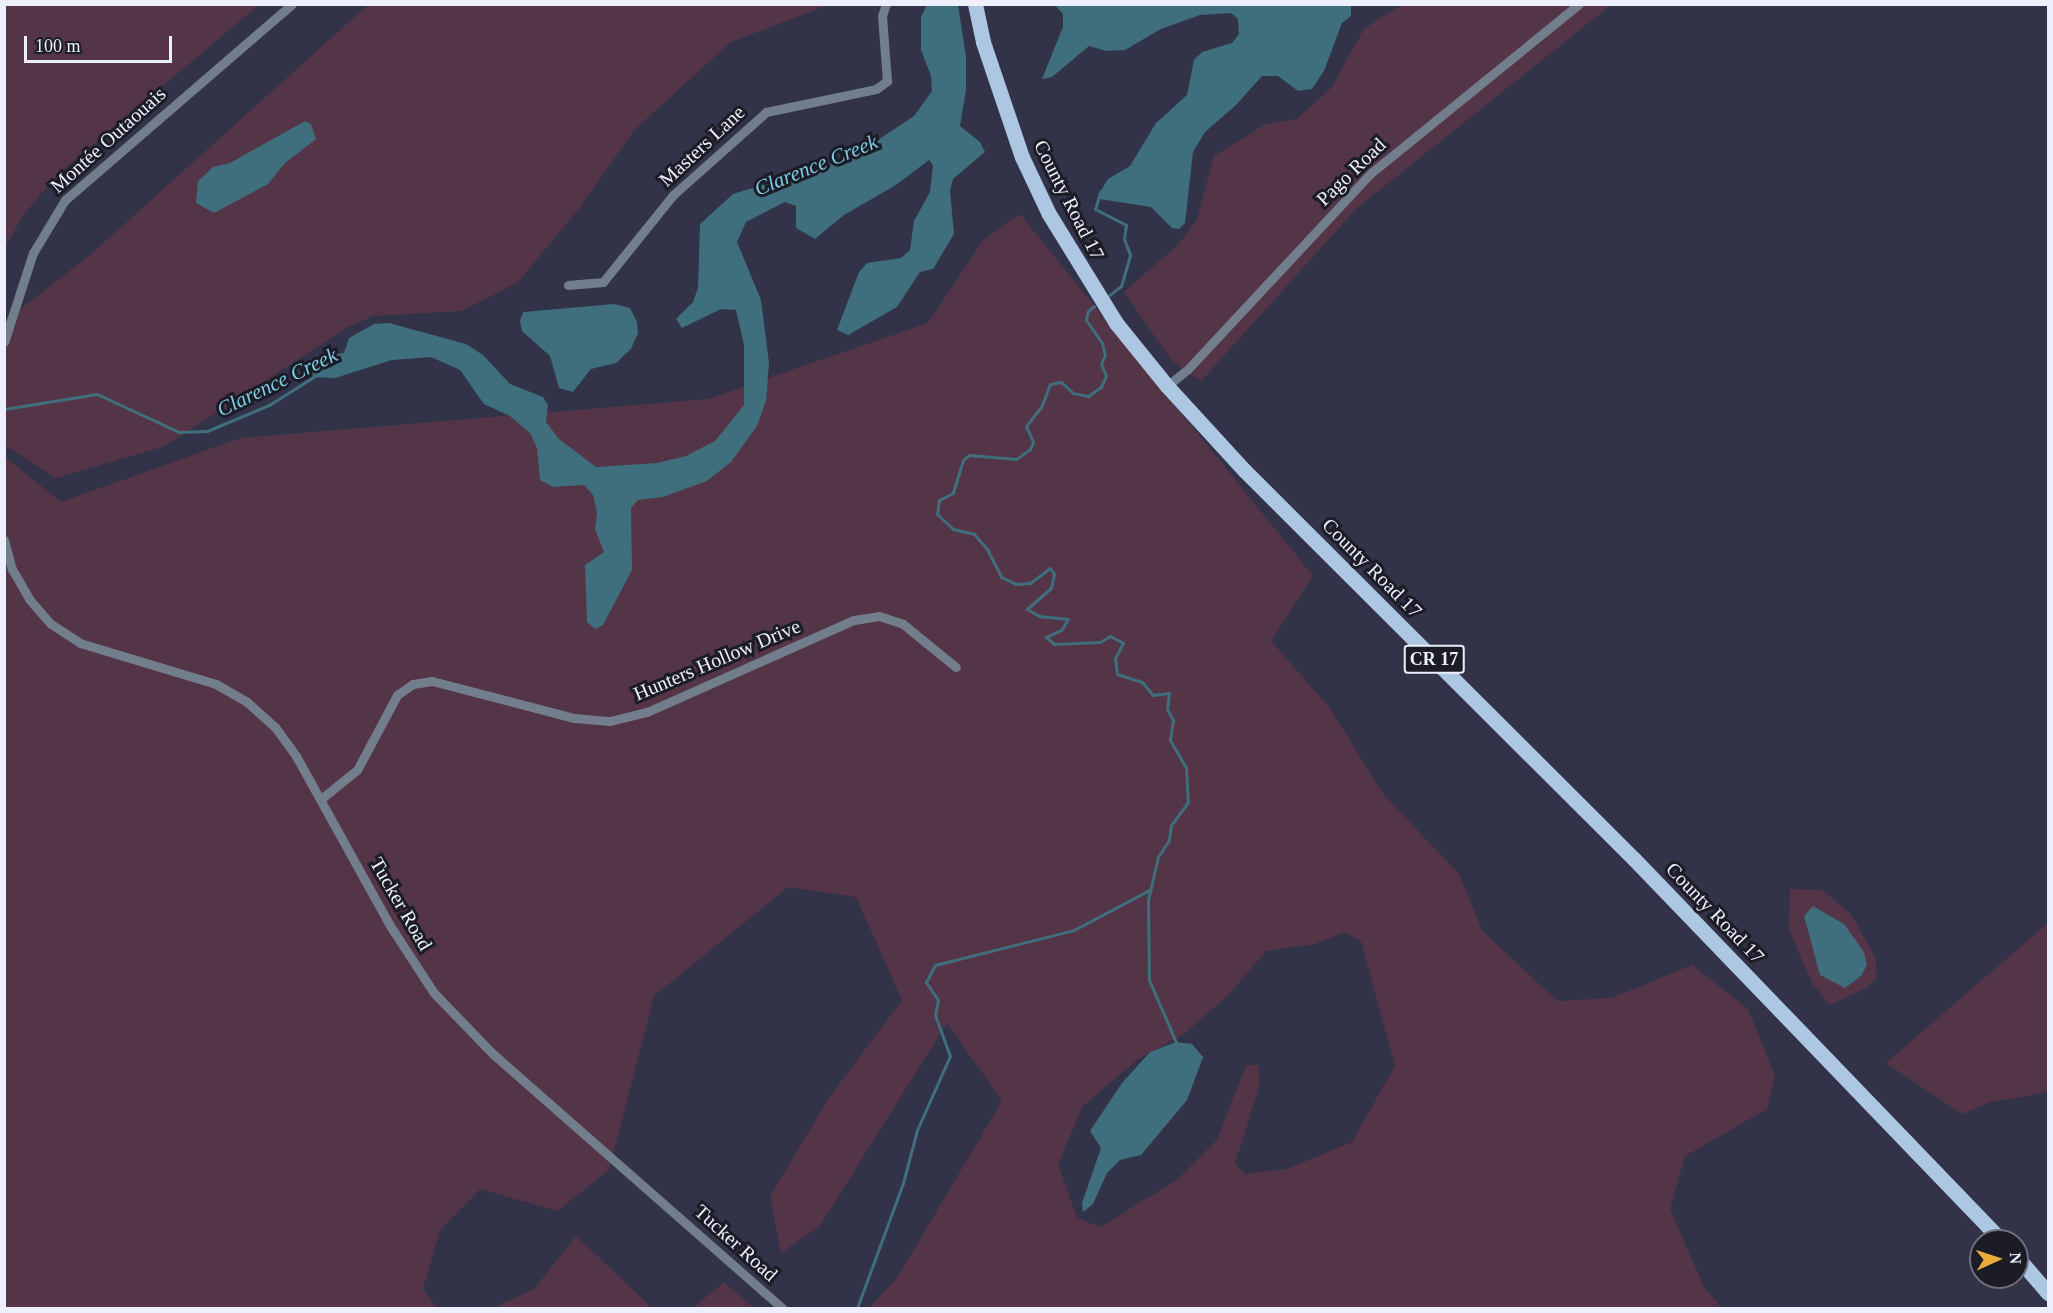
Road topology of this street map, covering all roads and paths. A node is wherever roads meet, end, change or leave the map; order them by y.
1 (292, 4) edge
2 (886, 4) edge
3 (975, 4) edge
4 (1580, 4) edge
5 (568, 285) dead end
6 (4, 342) edge
7 (1167, 386) junction
8 (4, 540) edge
9 (956, 667) dead end
10 (321, 799) junction
11 (1990, 1229) edge
12 (2029, 1270) edge
13 (2049, 1293) edge
14 (782, 1308) edge

1 - 6 street, Montée Outaouais
2 - 5 street, Masters Lane
3 - 7 main road, County Road 17 / CR 17
4 - 7 street, Pago Road
7 - 11 main road, County Road 17 / CR 17
8 - 10 street, Tucker Road
9 - 10 street, Hunters Hollow Drive
10 - 14 street, Tucker Road
12 - 13 main road

